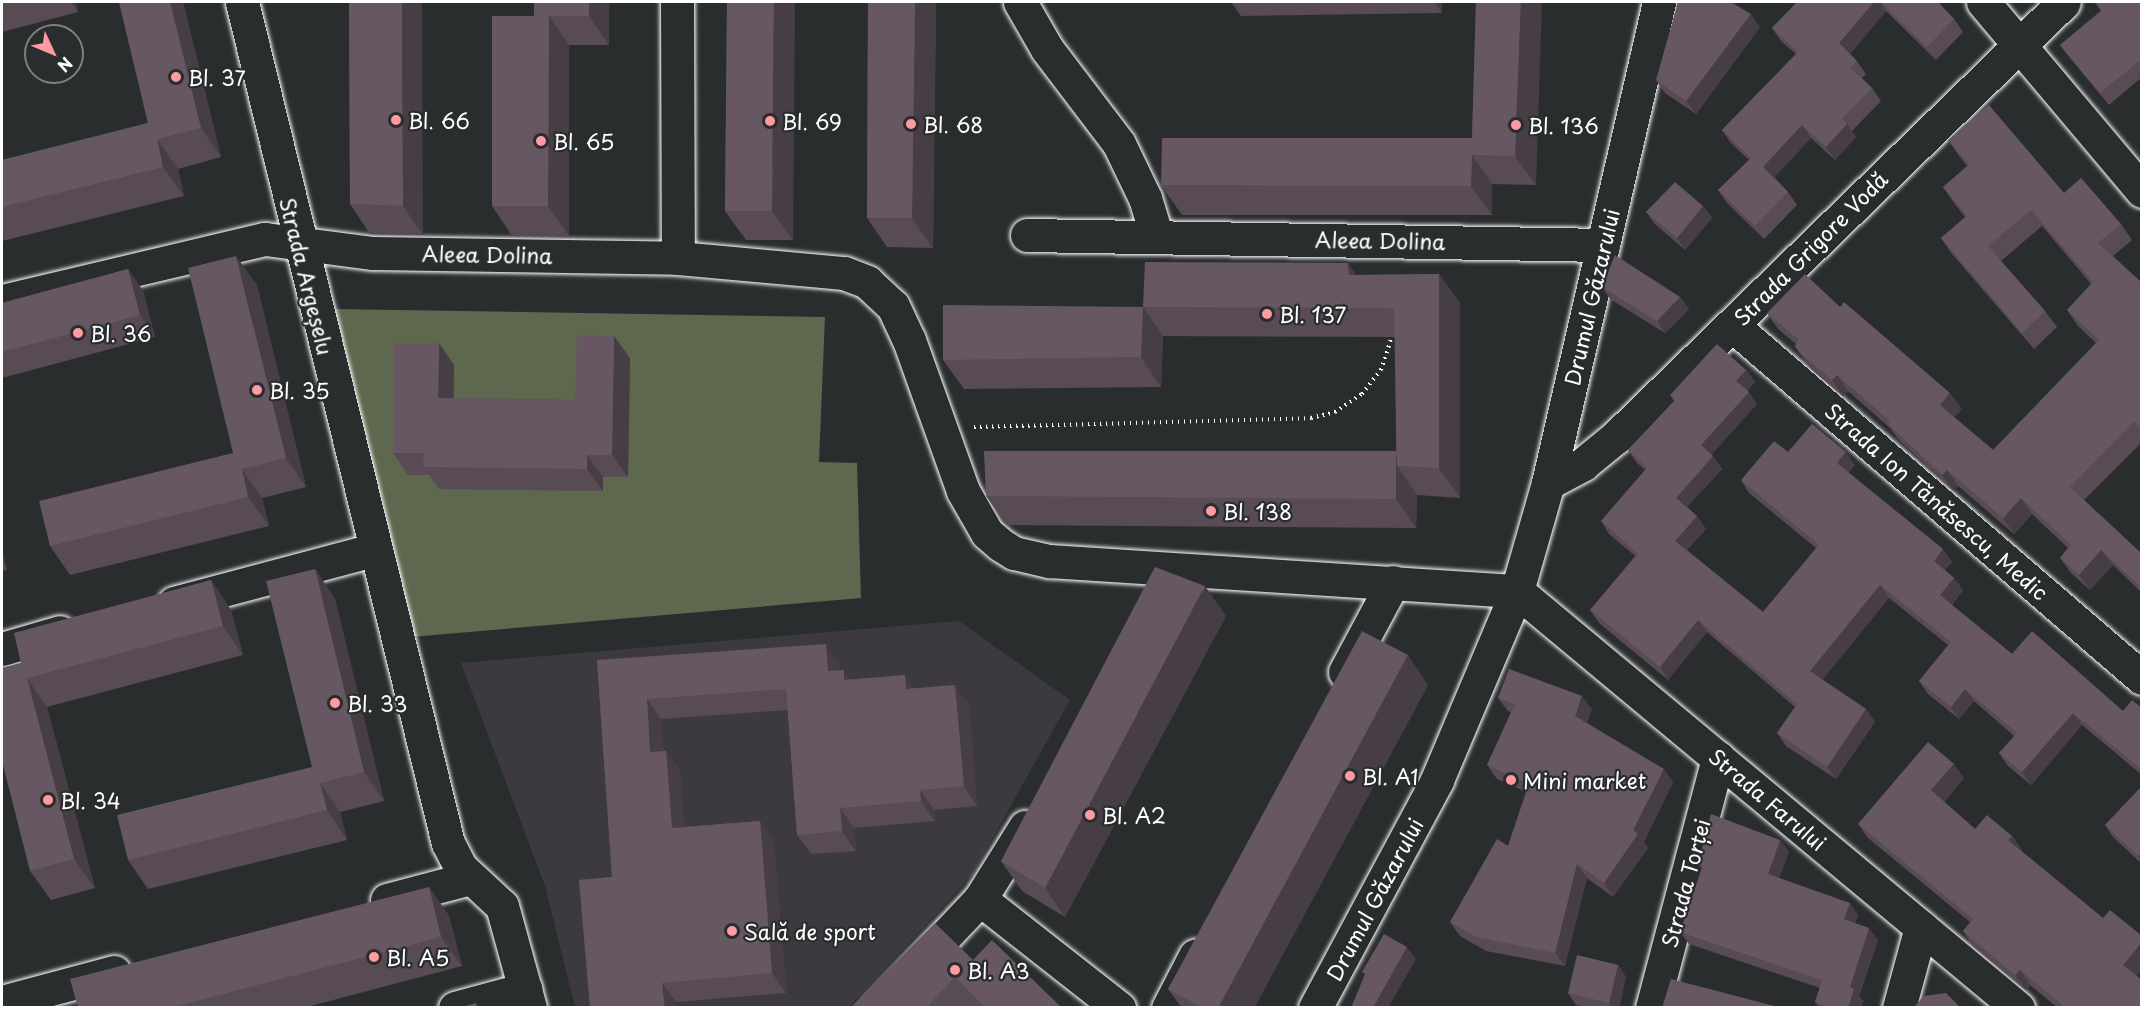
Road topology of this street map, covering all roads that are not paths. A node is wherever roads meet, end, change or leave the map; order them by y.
1 (242, 2) edge
2 (677, 2) edge
3 (1020, 2) edge
4 (1659, 2) edge
5 (1983, 2) edge
6 (2064, 2) edge
7 (2018, 44) junction
8 (2142, 191) edge
9 (1027, 235) dead end
10 (1156, 236) junction
11 (298, 240) junction
12 (1603, 245) junction
13 (678, 258) junction
14 (2, 301) edge
15 (1732, 325) junction
16 (1548, 483) junction
17 (373, 550) junction
18 (1161, 568) junction
19 (1393, 582) junction
20 (1517, 591) junction
21 (1146, 597) edge
22 (149, 609) edge
23 (92, 624) edge
24 (2, 648) edge
25 (2142, 678) edge
26 (1329, 704) edge
27 (1718, 758) junction
28 (1039, 803) edge
29 (470, 878) junction
30 (980, 900) junction
31 (354, 909) edge
32 (1212, 924) edge
33 (1921, 927) junction
34 (145, 963) edge
35 (527, 998) edge
36 (2, 1002) edge
37 (455, 1008) edge
38 (877, 1008) edge
39 (1119, 1008) edge
40 (1168, 1008) edge
41 (1315, 1008) edge
42 (1653, 1008) edge
43 (1899, 1008) edge
44 (2018, 1008) edge

1 - 11 street, Strada Argeșelu
2 - 13 street
3 - 10 street
4 - 12 street, Drumul Găzarului
5 - 7 street
6 - 7 street, Strada Grigore Vodă
7 - 8 street
7 - 15 street, Strada Grigore Vodă
9 - 10 street, Aleea Dolina
10 - 12 street, Aleea Dolina
11 - 13 street, Aleea Dolina
11 - 14 street, Aleea Dolina
11 - 17 street, Strada Argeșelu
12 - 16 street, Drumul Găzarului
13 - 18 street, Aleea Dolina
15 - 16 street, Strada Grigore Vodă
15 - 25 street, Strada Ion Tănăsescu, Medic
16 - 20 street, Drumul Găzarului
17 - 22 street
17 - 29 street, Strada Argeșelu
18 - 19 street
18 - 21 street
19 - 20 street
19 - 26 street
20 - 27 street, Strada Farului
20 - 41 street, Drumul Găzarului
23 - 24 street
27 - 33 street, Strada Farului
27 - 42 street, Strada Torței
28 - 30 street
29 - 31 street
29 - 35 street, Strada Argeșelu
30 - 38 street
30 - 39 street
32 - 40 street
33 - 43 street
33 - 44 street, Strada Farului
34 - 36 street
35 - 37 street

